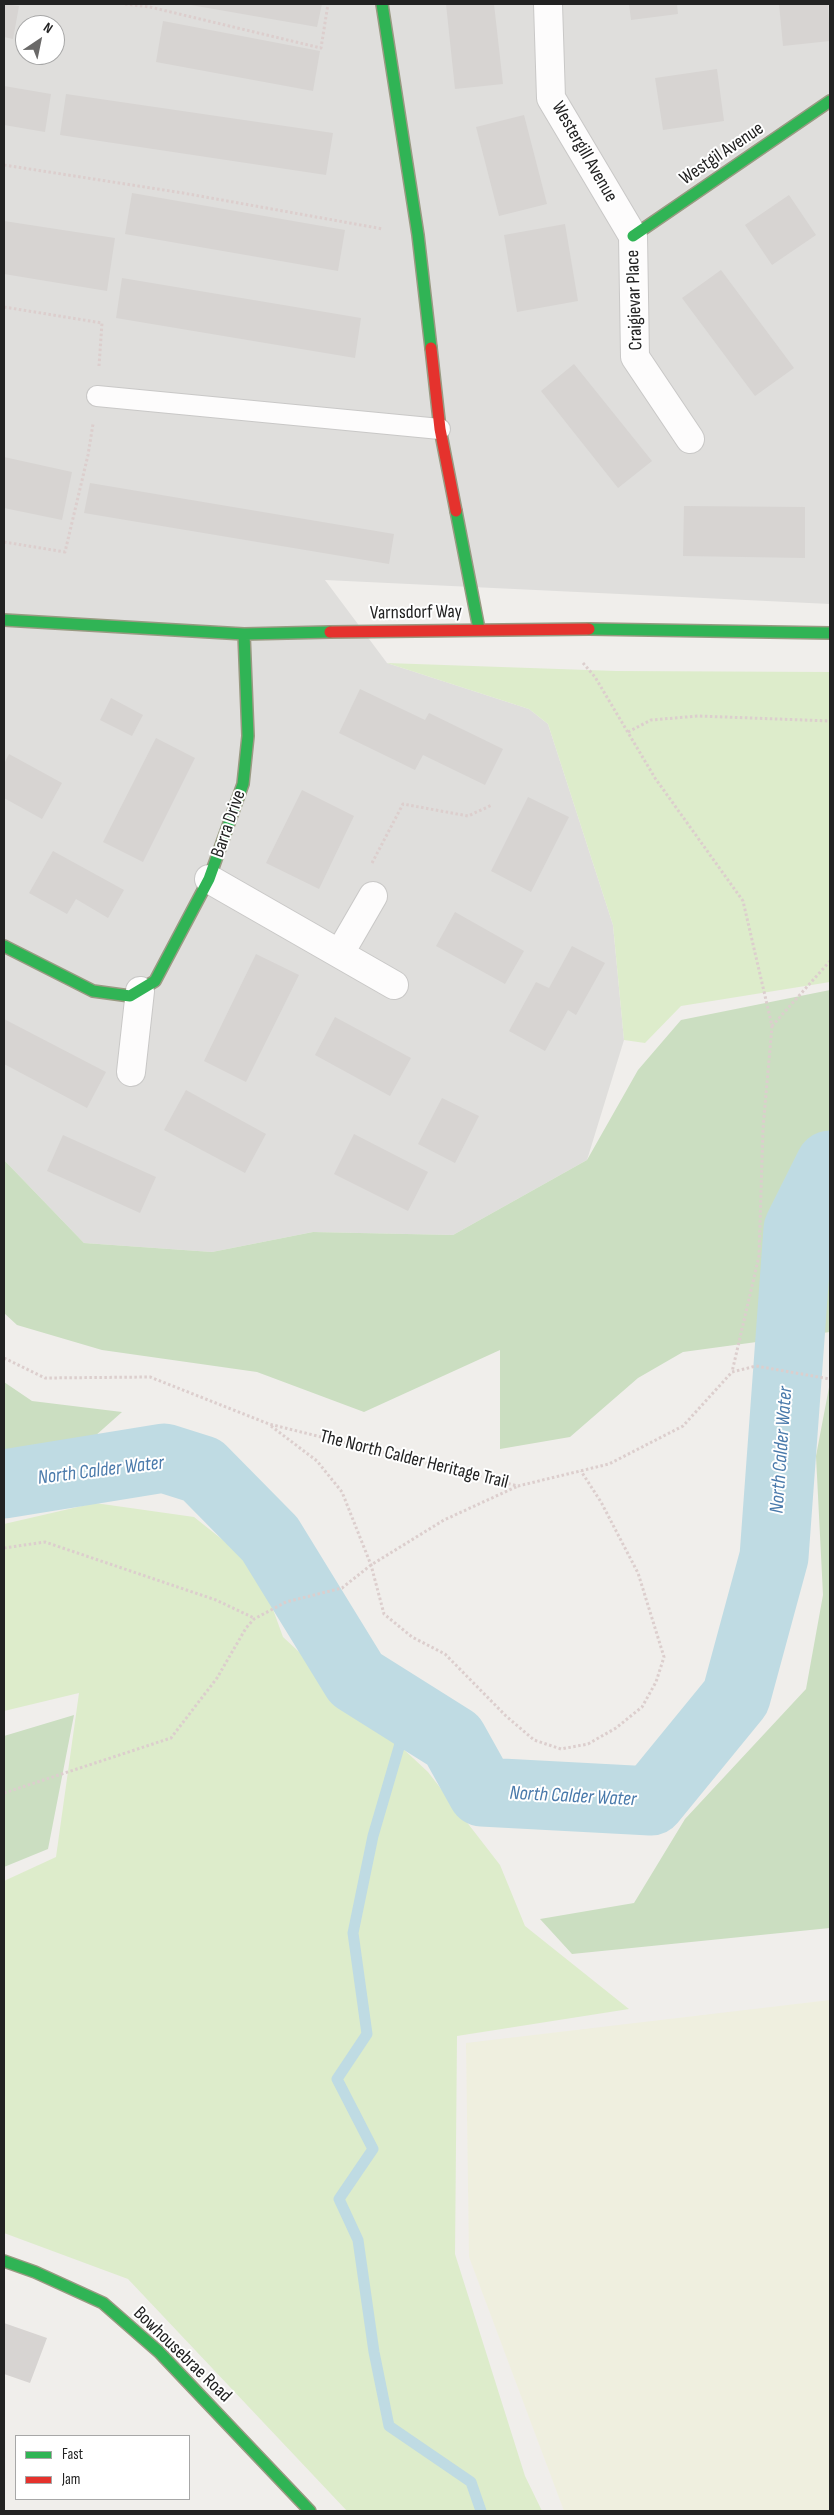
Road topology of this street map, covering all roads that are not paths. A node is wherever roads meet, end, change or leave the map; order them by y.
1 (382, 4) edge
2 (548, 4) edge
3 (830, 101) edge
4 (633, 236) junction
5 (97, 396) dead end
6 (440, 429) junction
7 (690, 439) dead end
8 (4, 620) edge
9 (479, 629) junction
10 (830, 633) edge
11 (244, 634) junction
12 (209, 879) junction
13 (373, 896) road end
14 (4, 946) edge
15 (340, 954) junction
16 (394, 985) dead end
17 (140, 991) junction
18 (131, 1072) dead end
19 (4, 2261) edge
20 (310, 2511) edge

1 - 6 street
2 - 4 street, Westergill Avenue
3 - 4 street, Westgil Avenue
4 - 7 street, Craigievar Place
5 - 6 lane
6 - 9 street
8 - 11 street, Varnsdorf Way
9 - 10 street, Varnsdorf Way
9 - 11 street, Varnsdorf Way
11 - 12 street, Barra Drive
12 - 15 street
12 - 17 street, Barra Drive
13 - 15 street
14 - 17 street
15 - 16 street
17 - 18 street
19 - 20 street, Bowhousebrae Road

